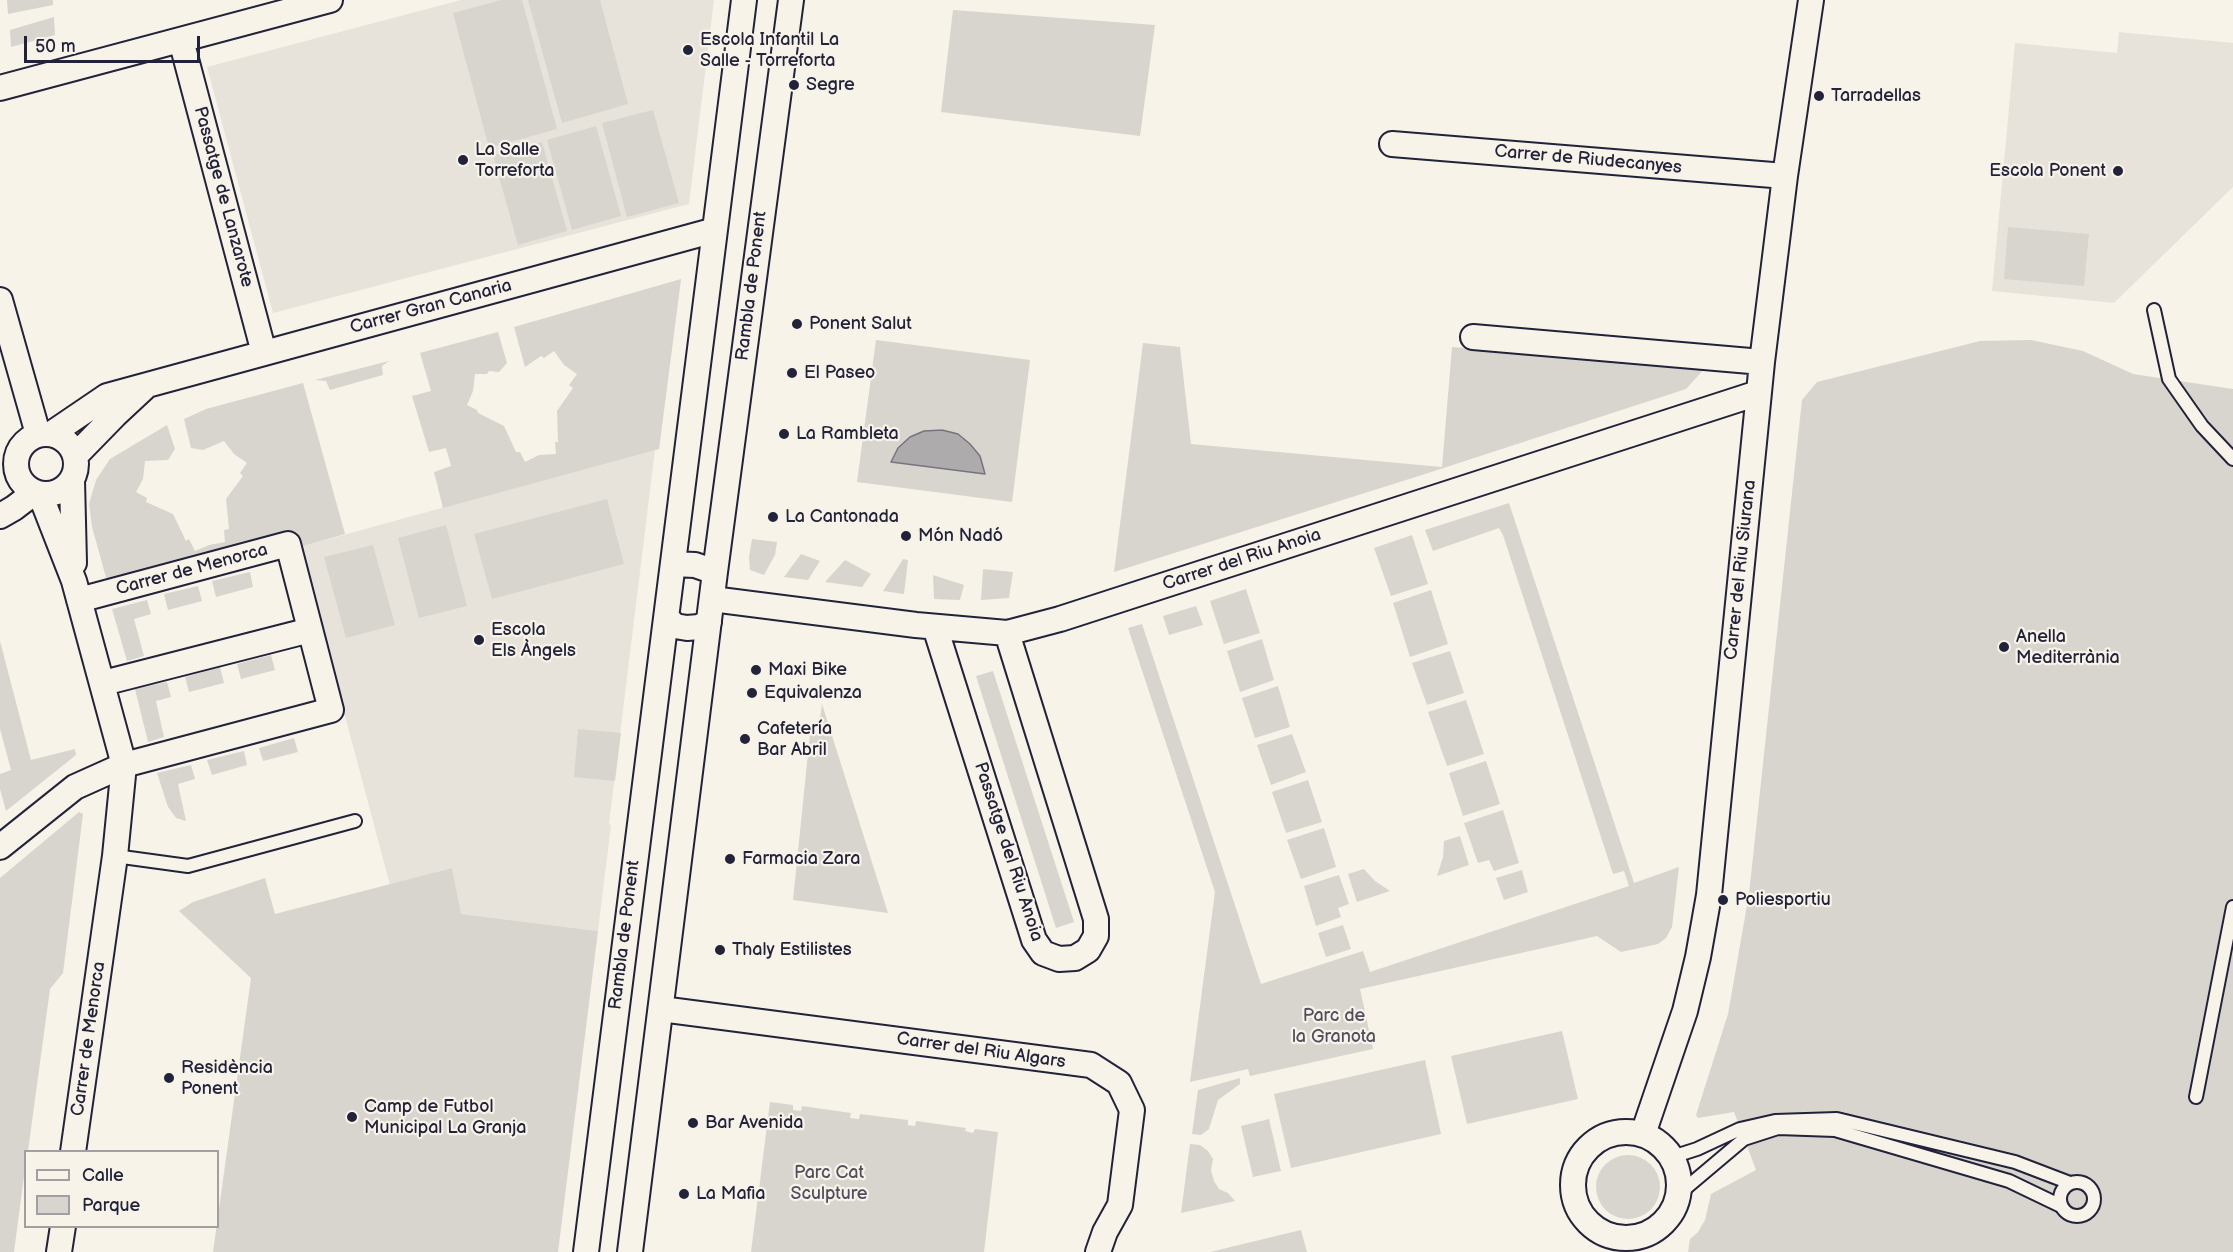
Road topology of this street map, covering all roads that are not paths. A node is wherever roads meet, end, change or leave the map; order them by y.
1 (330, 0) edge
2 (744, 0) edge
3 (791, 0) edge
4 (1810, 0) edge
5 (182, 40) junction
6 (0, 88) edge
7 (1392, 144) dead end
8 (1785, 176) junction
9 (716, 230) junction
10 (0, 300) edge
11 (2154, 310) dead end
12 (1473, 337) dead end
13 (264, 353) junction
14 (1762, 362) junction
15 (147, 385) junction
16 (1758, 393) junction
17 (44, 434) junction
18 (2233, 459) edge
19 (8, 468) edge
20 (74, 468) junction
21 (38, 493) junction
22 (0, 516) edge
23 (673, 564) junction
24 (715, 572) junction
25 (77, 590) junction
26 (710, 611) junction
27 (667, 618) junction
28 (935, 627) junction
29 (310, 630) junction
30 (1008, 633) junction
31 (103, 683) junction
32 (124, 765) junction
33 (355, 821) dead end
34 (0, 847) edge
35 (115, 856) junction
36 (2233, 907) edge
37 (661, 1009) junction
38 (2196, 1097) dead end
39 (1643, 1134) junction
40 (73, 1150) edge
41 (1672, 1157) junction
42 (2070, 1183) junction
43 (1680, 1193) junction
44 (2061, 1206) junction
45 (63, 1228) edge
46 (1607, 1244) edge
47 (59, 1252) edge
48 (586, 1252) edge
49 (630, 1252) edge
50 (1098, 1252) edge

1 - 5 street
2 - 9 street, Rambla de Ponent
3 - 24 street, Rambla de Ponent
4 - 8 street, Carrer del Riu Siurana
5 - 6 street
5 - 13 street, Passatge de Lanzarote
7 - 8 street, Carrer de Riudecanyes
8 - 14 street, Carrer del Riu Siurana
9 - 13 street, Carrer Gran Canaria
9 - 23 street, Rambla de Ponent
10 - 17 street
11 - 18 lane
12 - 14 street
13 - 15 street, Carrer Gran Canaria
14 - 16 street, Carrer del Riu Siurana
15 - 17 street, Carrer Gran Canaria
15 - 20 street, Carrer Gran Canaria
16 - 30 street, Carrer del Riu Anoia
16 - 39 street, Carrer del Riu Siurana
17 - 19 street
17 - 20 street
19 - 21 street
20 - 21 street
20 - 25 street, Carrer de Menorca
21 - 22 street
21 - 25 street, Carrer de Menorca
23 - 24 street
23 - 27 street, Rambla de Ponent
24 - 26 street, Rambla de Ponent
25 - 29 street, Carrer de Menorca
25 - 31 street, Carrer de Menorca
26 - 27 street
26 - 28 street, Carrer del Riu Anoia
26 - 37 street, Rambla de Ponent
27 - 48 street, Rambla de Ponent
28 - 30 street, Carrer del Riu Anoia
28 - 30 street, Passatge del Riu Anoia
29 - 31 street
29 - 32 street, Carrer de Menorca
31 - 32 street, Carrer de Menorca
32 - 34 street
32 - 35 street, Carrer de Menorca
33 - 35 lane
35 - 40 street, Carrer de Menorca
36 - 38 lane
37 - 49 street, Rambla de Ponent
37 - 50 street, Carrer del Riu Algars
39 - 41 street
39 - 46 street
41 - 42 lane
41 - 43 street
42 - 44 lane
42 - 44 lane
43 - 44 lane
43 - 46 street
45 - 47 street

